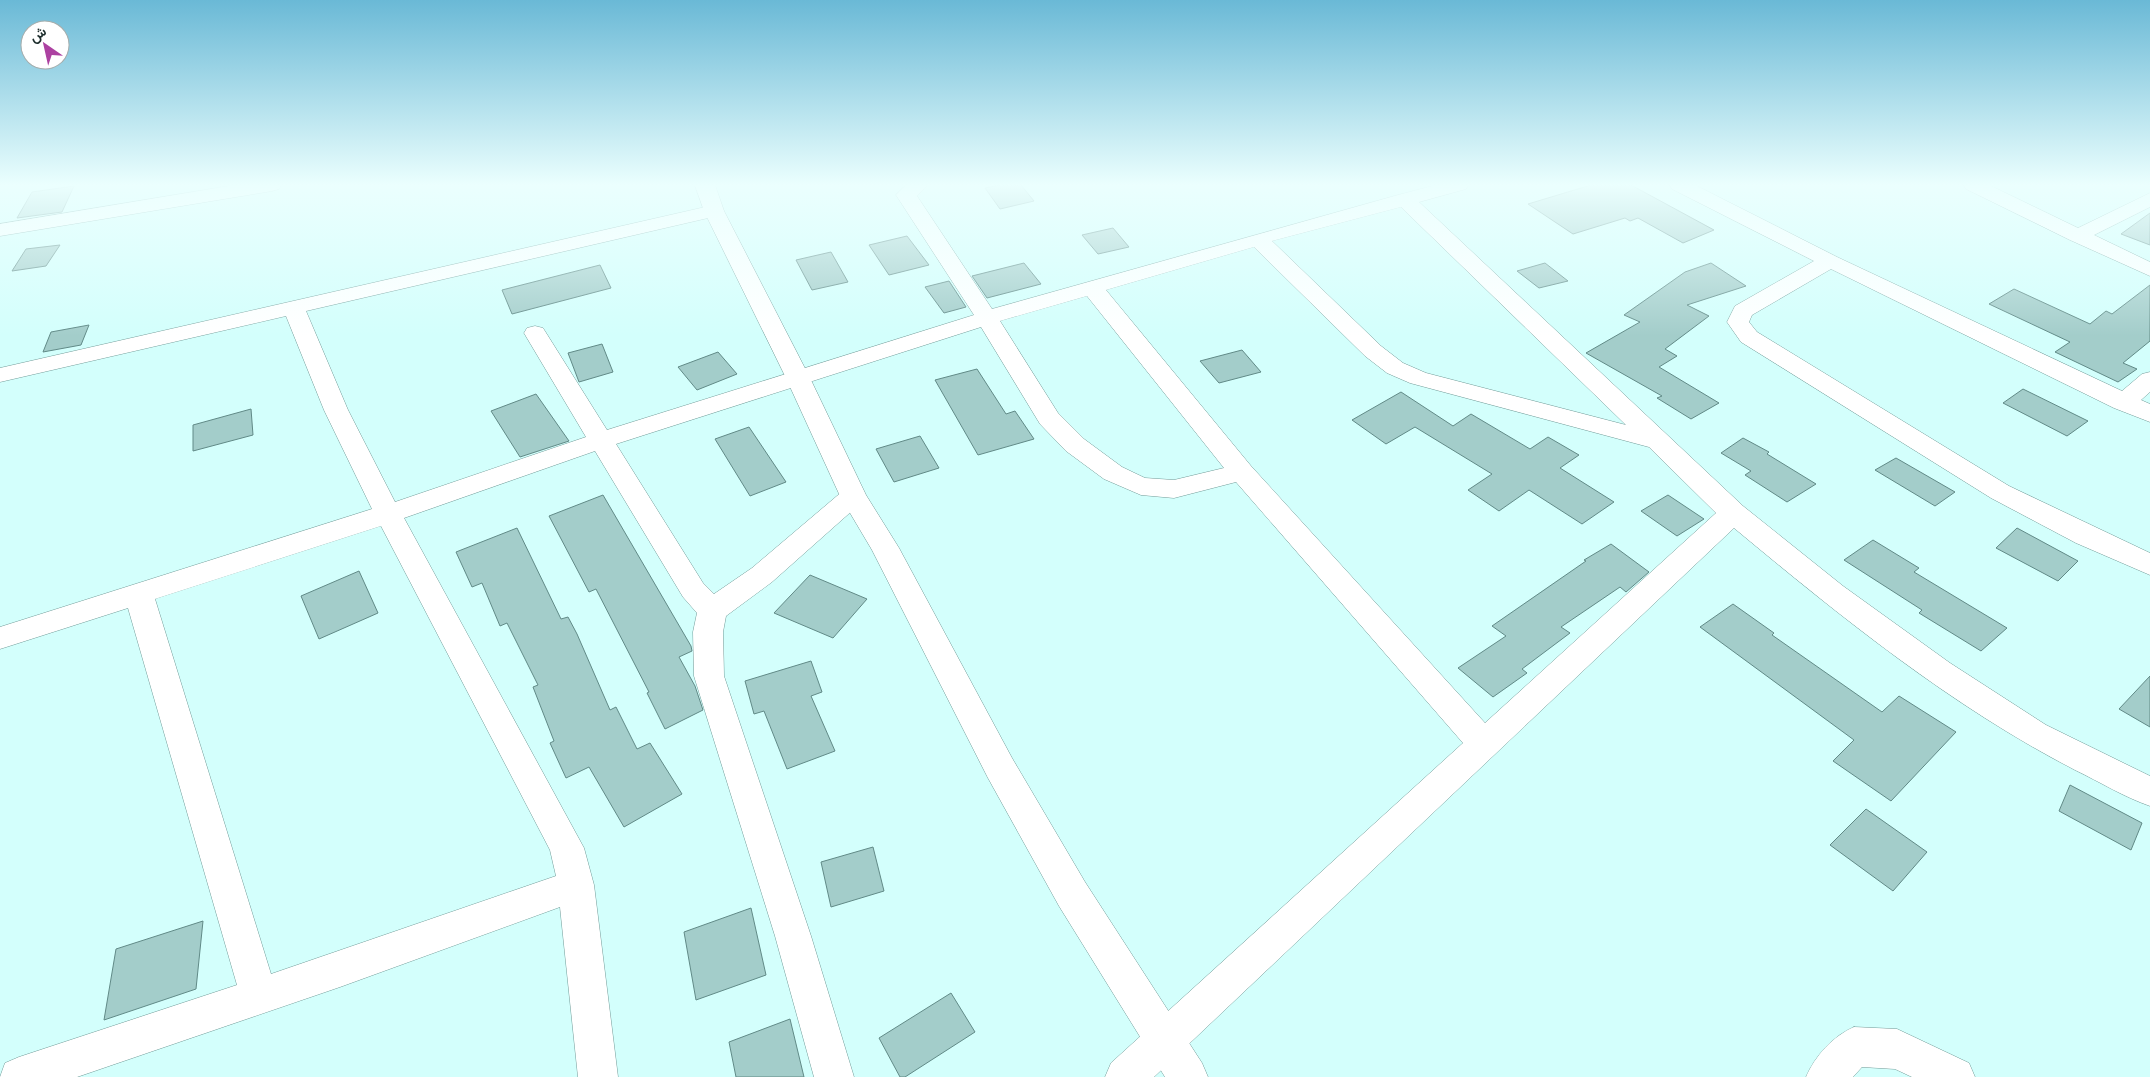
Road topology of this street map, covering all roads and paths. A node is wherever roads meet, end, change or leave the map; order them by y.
1 (569, 235) edge
2 (728, 235) edge
3 (933, 235) edge
4 (1268, 235) edge
5 (1443, 235) edge
6 (1779, 235) edge
7 (2077, 236) edge
8 (1258, 238) junction
9 (1830, 261) junction
10 (2150, 270) edge
11 (1092, 287) junction
12 (294, 308) junction
13 (987, 318) junction
14 (534, 333) dead end
15 (0, 375) edge
16 (798, 378) junction
17 (2150, 379) edge
18 (2123, 403) junction
19 (2150, 414) edge
20 (602, 440) junction
21 (1660, 442) junction
22 (1242, 472) junction
23 (852, 496) junction
24 (388, 514) junction
25 (1733, 514) junction
26 (2150, 565) edge
27 (138, 592) junction
28 (712, 612) junction
29 (0, 638) edge
30 (1483, 743) junction
31 (2150, 792) edge
32 (576, 885) junction
33 (259, 995) junction
34 (1164, 1041) junction
35 (19, 1077) edge
36 (598, 1077) edge
37 (834, 1077) edge
38 (1125, 1077) edge
39 (1188, 1077) edge
40 (1826, 1077) edge
41 (1955, 1077) edge

1 - 12 street
2 - 16 street
3 - 13 street
4 - 8 street
5 - 21 street
6 - 9 street
7 - 10 street
8 - 11 street
8 - 21 street
9 - 18 street
9 - 26 street
11 - 13 street
11 - 22 street
12 - 15 street
12 - 24 street
13 - 16 street
13 - 22 street
14 - 20 street
16 - 20 street
16 - 23 street
17 - 18 street
18 - 19 street
20 - 24 street
20 - 28 street
21 - 25 street
22 - 30 street
23 - 28 street
23 - 34 street
24 - 27 street
24 - 32 street
25 - 30 street
25 - 31 street
27 - 29 street
27 - 33 street
28 - 37 street
30 - 34 street
32 - 33 street
32 - 36 street
33 - 35 street
34 - 38 street
34 - 39 street
40 - 41 street

